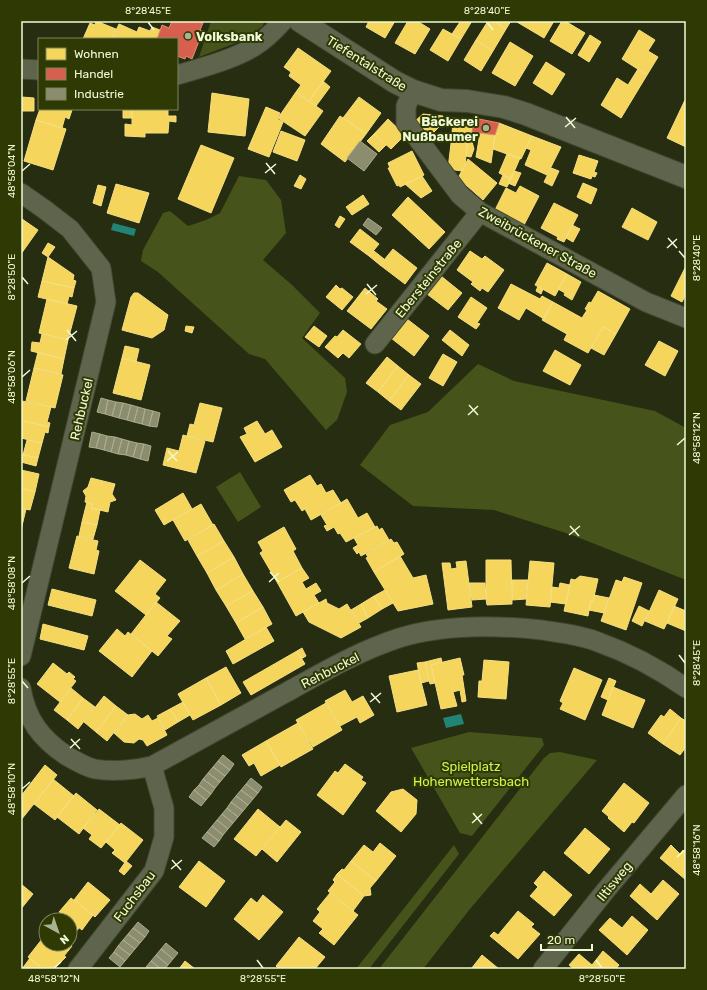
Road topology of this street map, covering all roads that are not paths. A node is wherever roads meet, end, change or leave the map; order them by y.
1 (283, 21) edge
2 (300, 21) edge
3 (178, 75) edge
4 (413, 91) junction
5 (686, 177) edge
6 (21, 193) edge
7 (480, 212) junction
8 (686, 318) edge
9 (375, 344) dead end
10 (21, 656) edge
11 (21, 688) edge
12 (686, 688) edge
13 (26, 725) edge
14 (152, 766) junction
15 (686, 795) edge
16 (78, 969) edge
17 (543, 969) edge

1 - 3 street
2 - 4 street, Tiefentalstraße
4 - 5 street, Tiefentalstraße
4 - 7 street, Zweibrückener Straße
6 - 10 street, Rehbuckel
7 - 8 street, Zweibrückener Straße
7 - 9 street, Ebersteinstraße
11 - 13 street, Rehbuckel
12 - 14 street, Rehbuckel
13 - 14 street, Rehbuckel
14 - 16 street, Fuchsbau
15 - 17 street, Iltisweg

